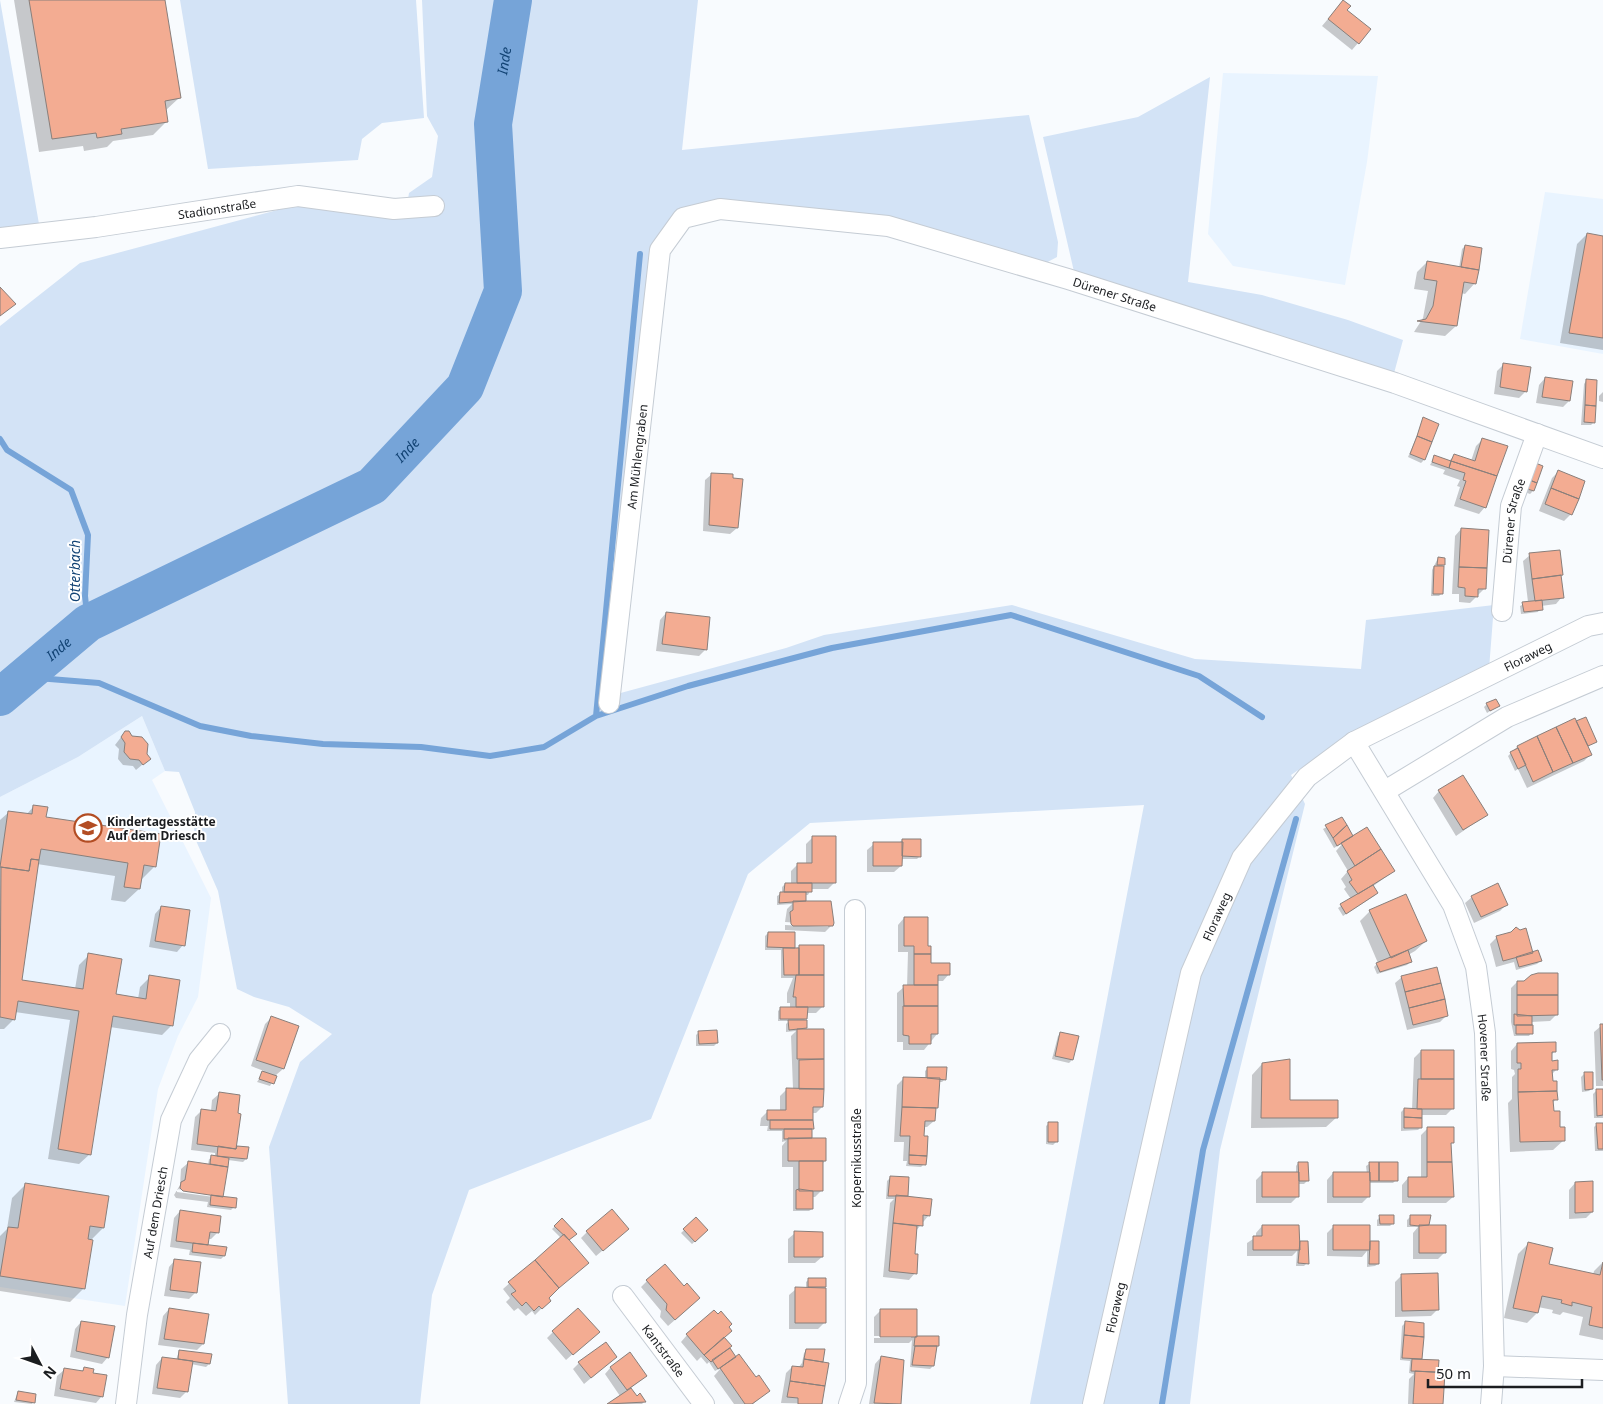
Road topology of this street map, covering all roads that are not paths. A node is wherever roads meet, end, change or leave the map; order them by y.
1 (434, 206) dead end
2 (683, 218) joint
3 (0, 238) edge
4 (1536, 434) junction
5 (1603, 458) edge
6 (1502, 611) dead end
7 (1603, 623) edge
8 (1603, 676) edge
9 (609, 703) dead end
10 (1354, 742) junction
11 (1386, 791) junction
12 (855, 910) dead end
13 (220, 1034) dead end
14 (623, 1296) dead end
15 (1494, 1366) junction
16 (1603, 1370) edge
17 (126, 1404) edge
18 (704, 1404) edge
19 (849, 1404) edge
20 (1094, 1404) edge
21 (1491, 1404) edge

1 - 3 street, Stadionstraße
2 - 4 street, Dürener Straße
2 - 9 street, Am Mühlengraben
4 - 5 street, Dürener Straße
4 - 6 street, Dürener Straße
7 - 10 street, Floraweg
8 - 11 street
10 - 11 street, Hovener Straße
10 - 20 street, Floraweg
11 - 15 street, Hovener Straße
12 - 19 street, Kopernikusstraße
13 - 17 street, Auf dem Driesch
14 - 18 street, Kantstraße
15 - 16 street
15 - 21 street, Hovener Straße

